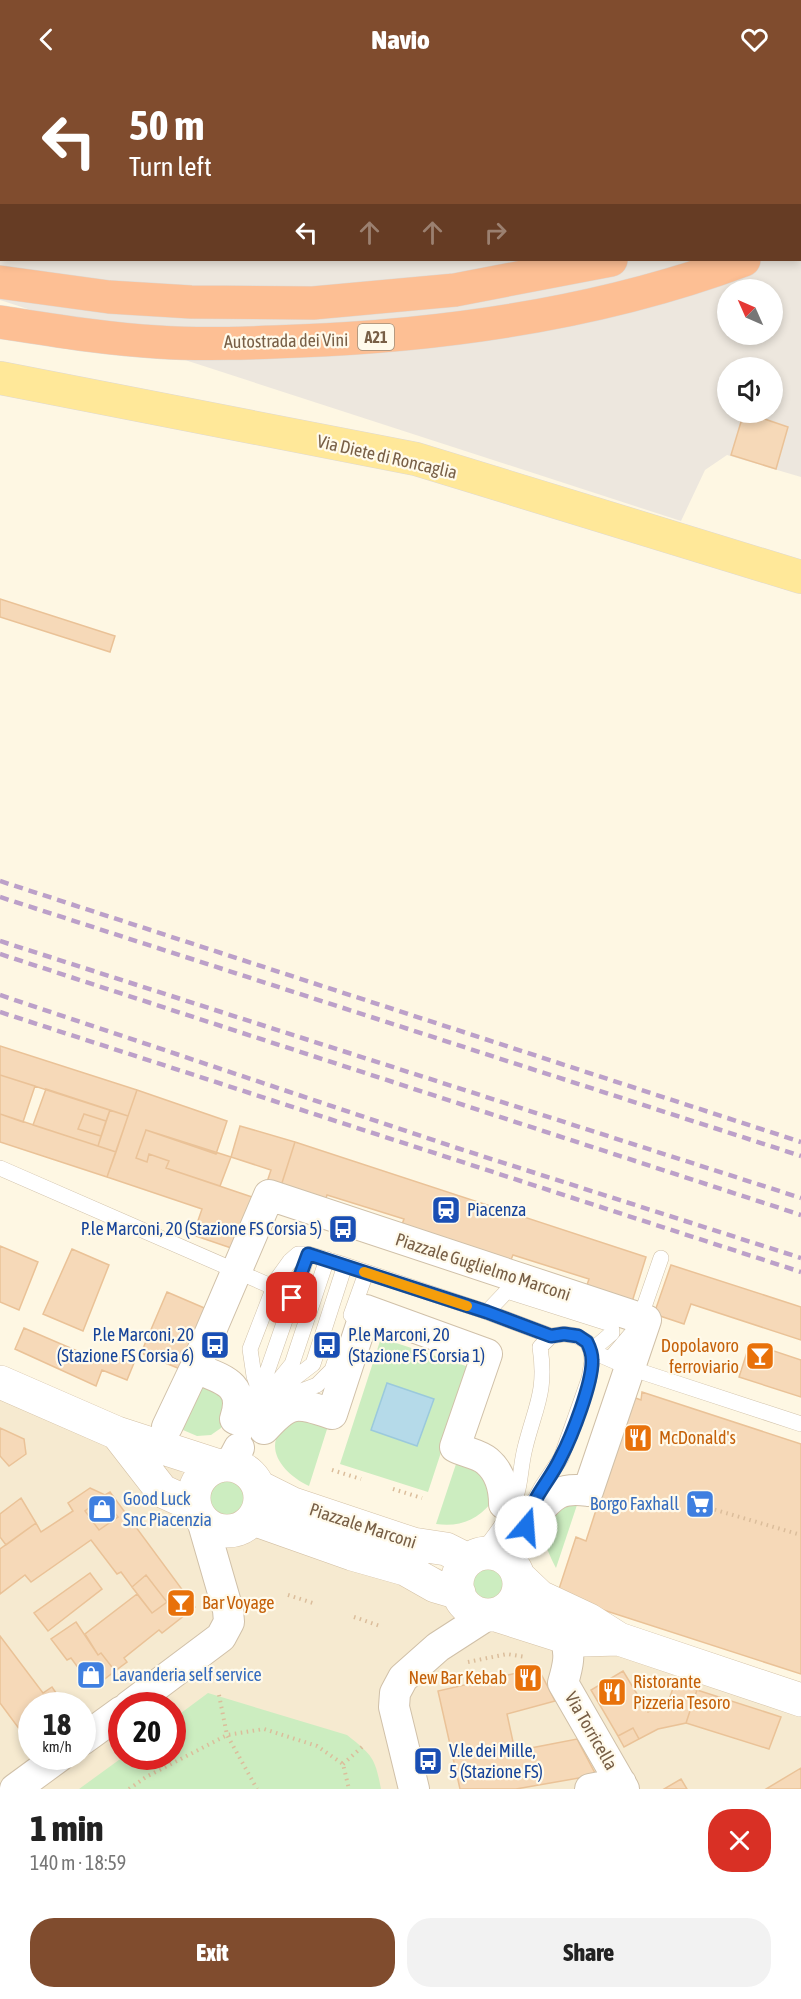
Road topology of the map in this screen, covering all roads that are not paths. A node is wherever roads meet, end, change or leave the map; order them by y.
1 (606, 261) edge
2 (741, 261) edge
3 (0, 282) edge
4 (0, 322) edge
5 (0, 378) edge
6 (801, 577) edge
7 (0, 1168) edge
8 (308, 1254) junction
9 (661, 1258) dead end
10 (327, 1259) junction
11 (345, 1265) junction
12 (236, 1272) junction
13 (366, 1273) junction
14 (273, 1287) junction
15 (487, 1312) junction
16 (640, 1318) junction
17 (551, 1336) junction
18 (591, 1351) junction
19 (620, 1364) junction
20 (195, 1368) junction
21 (0, 1382) edge
22 (251, 1419) junction
23 (801, 1424) edge
24 (167, 1427) dead end
25 (117, 1433) junction
26 (229, 1460) junction
27 (259, 1487) junction
28 (504, 1504) dead end
29 (198, 1513) junction
30 (536, 1514) dead end
31 (253, 1519) junction
32 (475, 1557) junction
33 (517, 1573) junction
34 (459, 1593) junction
35 (491, 1616) junction
36 (565, 1637) junction
37 (619, 1639) junction
38 (148, 1692) edge
39 (801, 1700) edge
40 (41, 1770) edge
41 (623, 1786) edge
42 (15, 1789) edge
43 (414, 1789) edge
44 (590, 1789) edge

1 - 3 highway, A21
2 - 4 highway, Autostrada dei Vini / A21
5 - 6 main road, Via Diete di Roncaglia
7 - 12 lane
8 - 10 lane
8 - 14 lane
8 - 22 lane
9 - 16 lane
10 - 11 lane
10 - 22 lane
11 - 13 lane
11 - 22 lane
12 - 14 lane
12 - 16 street, Piazzale Guglielmo Marconi
12 - 20 street, Piazzale Guglielmo Marconi
13 - 15 lane
13 - 22 lane
14 - 22 lane
15 - 17 lane
15 - 18 lane
16 - 19 street
17 - 18 lane
17 - 32 lane
18 - 19 lane
18 - 33 lane
19 - 23 lane
19 - 30 street
20 - 22 street
20 - 24 street, Piazzale Guglielmo Marconi
21 - 25 main road, Piazzale Marconi
22 - 26 lane
22 - 28 street
25 - 26 main road, Piazzale Marconi
25 - 29 main road
26 - 27 main road, Piazzale Marconi
26 - 29 main road
27 - 31 main road
27 - 32 main road, Piazzale Marconi
29 - 31 main road
29 - 38 street
31 - 34 main road, Piazzale Marconi
32 - 33 main road, Piazzale Marconi
32 - 34 main road
33 - 35 main road
33 - 37 main road, Piazzale Marconi
34 - 35 main road, Piazzale Marconi
35 - 36 main road, Piazzale Marconi
35 - 43 street
36 - 37 main road, Piazzale Marconi
36 - 41 street, Via Torricella
37 - 39 main road
40 - 42 street
41 - 44 street

